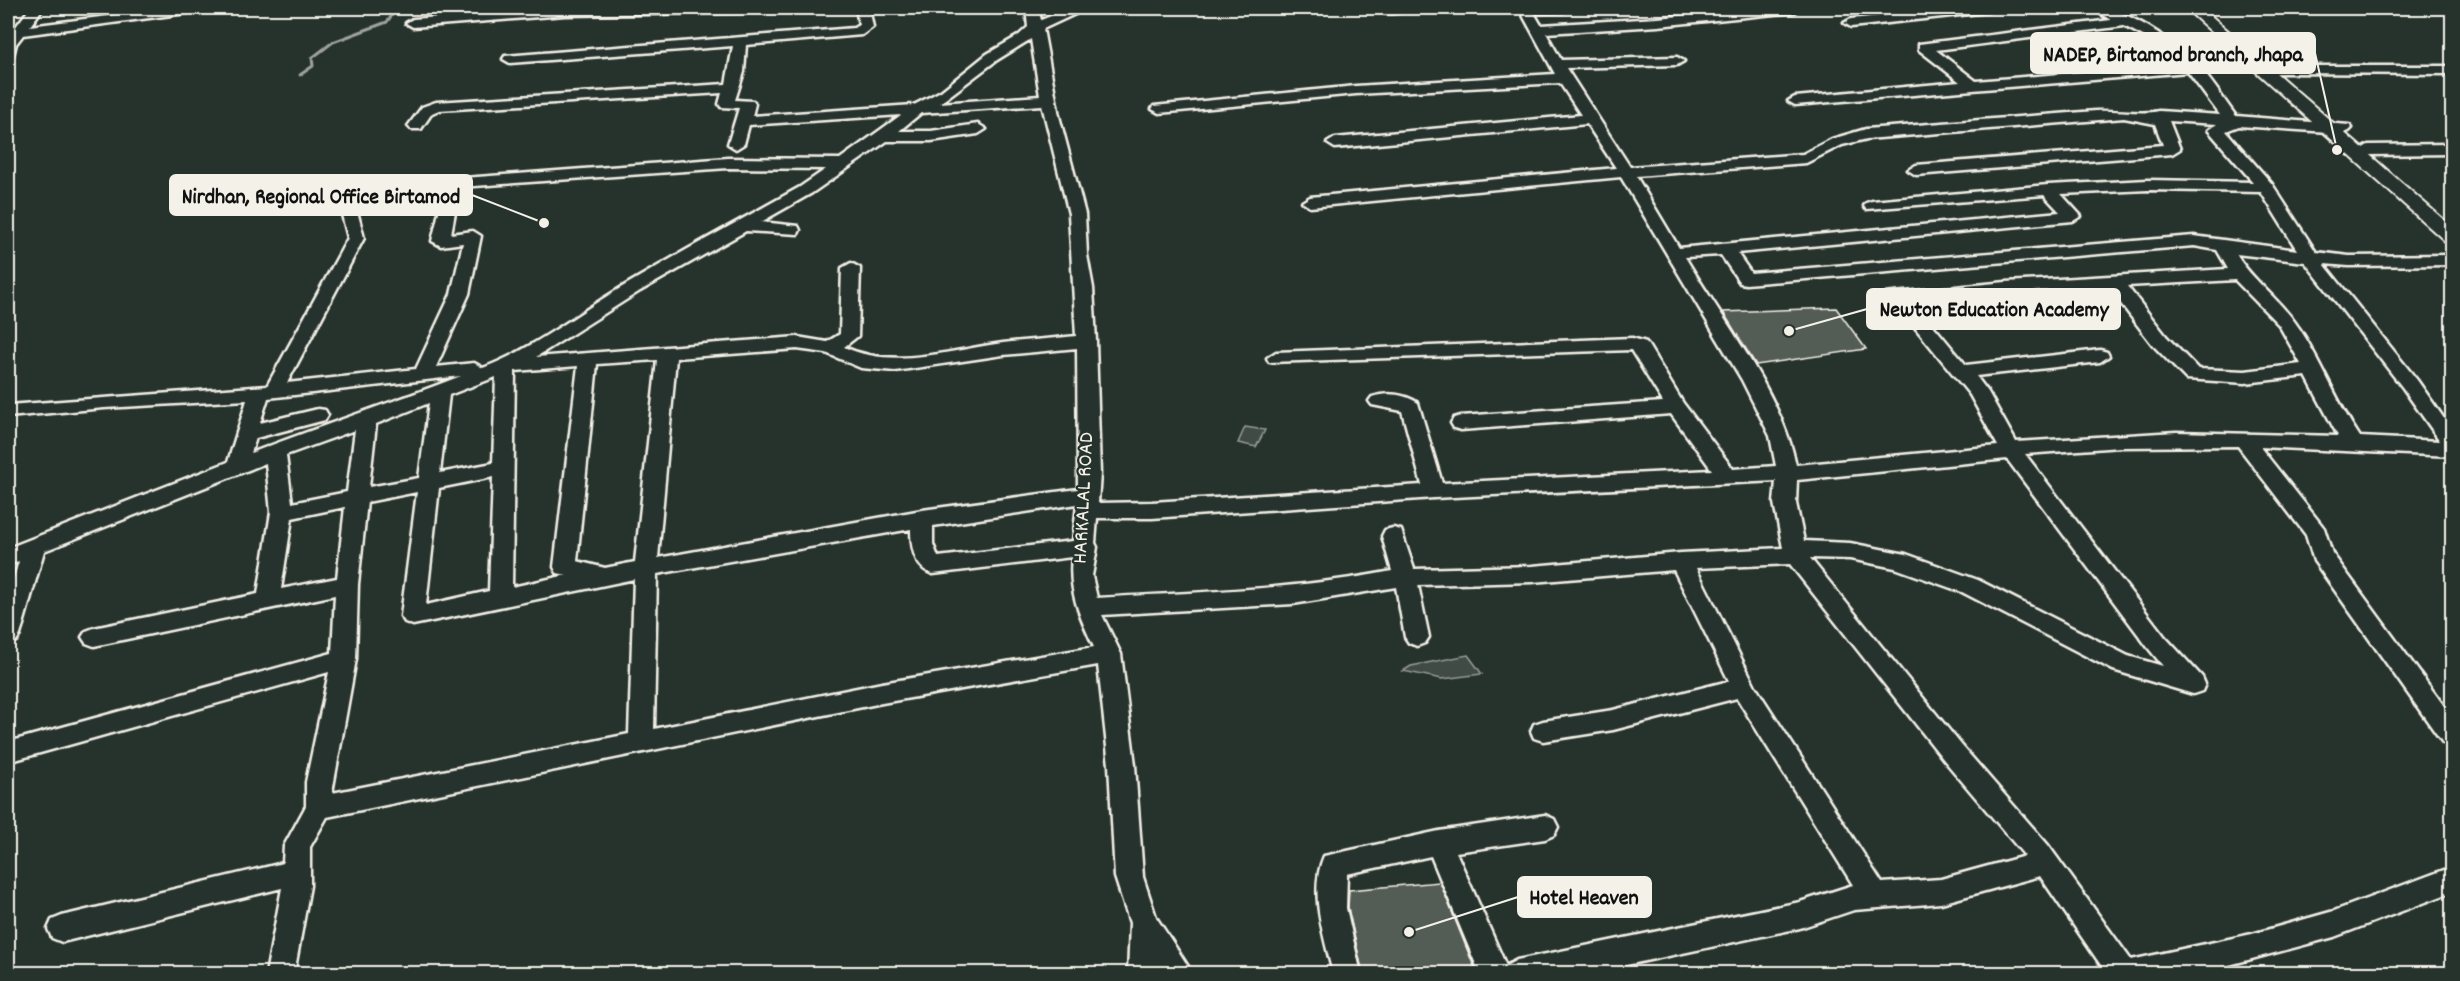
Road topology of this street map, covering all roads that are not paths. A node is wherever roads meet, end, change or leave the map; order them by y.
1 (36, 8) edge
2 (194, 8) edge
3 (788, 8) edge
4 (862, 8) edge
5 (1082, 8) edge
6 (1402, 8) edge
7 (1526, 8) edge
8 (1563, 8) edge
9 (1795, 8) edge
10 (1988, 8) edge
11 (2098, 8) edge
12 (2193, 8) edge
13 (2205, 8) edge
14 (729, 9) edge
15 (1384, 9) edge
16 (1034, 17) edge
17 (2128, 22) junction
18 (412, 23) dead end
19 (1851, 23) dead end
20 (1538, 28) junction
21 (19, 31) junction
22 (740, 40) junction
23 (8, 53) edge
24 (510, 59) dead end
25 (1677, 61) dead end
26 (2192, 67) junction
27 (2272, 70) junction
28 (2452, 70) edge
29 (1560, 71) junction
30 (1971, 84) junction
31 (732, 88) junction
32 (1050, 100) junction
33 (1795, 101) dead end
34 (1159, 109) dead end
35 (916, 110) junction
36 (1590, 119) junction
37 (2161, 120) junction
38 (744, 121) junction
39 (2233, 123) junction
40 (416, 126) dead end
41 (2338, 128) junction
42 (978, 129) dead end
43 (884, 136) junction
44 (1335, 143) dead end
45 (736, 144) dead end
46 (2452, 149) edge
47 (2368, 150) junction
48 (844, 164) junction
49 (1916, 170) dead end
50 (1626, 172) junction
51 (453, 185) dead end
52 (2266, 188) junction
53 (2048, 190) junction
54 (1310, 202) dead end
55 (1872, 206) dead end
56 (2452, 224) edge
57 (740, 225) junction
58 (792, 230) dead end
59 (2452, 237) edge
60 (2224, 247) junction
61 (1726, 249) junction
62 (1676, 253) junction
63 (2310, 257) junction
64 (2452, 260) edge
65 (851, 268) dead end
66 (2240, 274) junction
67 (2114, 282) junction
68 (1087, 341) junction
69 (830, 348) junction
70 (667, 354) junction
71 (2100, 356) dead end
72 (1276, 358) dead end
73 (588, 359) junction
74 (506, 366) junction
75 (2312, 369) junction
76 (1962, 372) junction
77 (422, 376) junction
78 (327, 386) junction
79 (440, 391) junction
80 (266, 393) junction
81 (1378, 401) dead end
82 (1676, 407) junction
83 (8, 411) edge
84 (366, 420) junction
85 (1461, 423) dead end
86 (316, 425) junction
87 (245, 434) junction
88 (2246, 441) junction
89 (2353, 443) junction
90 (2452, 444) edge
91 (2010, 449) junction
92 (2452, 449) edge
93 (275, 452) junction
94 (237, 466) junction
95 (504, 468) junction
96 (1787, 472) junction
97 (1727, 475) junction
98 (429, 482) junction
99 (1434, 491) junction
100 (357, 497) junction
101 (1088, 503) junction
102 (282, 512) junction
103 (922, 518) junction
104 (1393, 536) dead end
105 (35, 546) junction
106 (1086, 547) junction
107 (1795, 552) junction
108 (8, 557) edge
109 (1681, 561) junction
110 (646, 567) junction
111 (608, 574) junction
112 (1405, 577) junction
113 (347, 584) junction
114 (500, 597) junction
115 (268, 602) junction
116 (1088, 608) junction
117 (8, 635) edge
118 (94, 637) dead end
119 (1417, 637) dead end
120 (1109, 654) junction
121 (344, 659) junction
122 (1743, 687) junction
123 (1543, 731) dead end
124 (2452, 736) edge
125 (641, 741) junction
126 (8, 753) edge
127 (319, 807) junction
128 (1545, 827) dead end
129 (1439, 843) junction
130 (2044, 863) junction
131 (296, 872) junction
132 (2452, 879) edge
133 (1875, 895) junction
134 (1144, 923) junction
135 (62, 929) dead end
136 (275, 972) edge
137 (1142, 974) edge
138 (1179, 974) edge
139 (1347, 974) edge
140 (1495, 974) edge
141 (1516, 974) edge
142 (2126, 974) edge

1 - 21 street
2 - 21 street
3 - 14 street
4 - 22 street
5 - 16 street
6 - 15 street
7 - 8 street
7 - 20 street
9 - 20 street
10 - 19 street
11 - 17 street
12 - 27 main road
13 - 27 main road
14 - 18 street
16 - 32 street, HARKALAL ROAD
16 - 35 street
17 - 26 street
17 - 30 street
20 - 29 street
21 - 23 street
22 - 24 street
22 - 31 street
25 - 29 street
26 - 30 street
26 - 39 street
27 - 28 street
27 - 41 main road
29 - 34 street
29 - 36 street
30 - 33 street
31 - 38 street
31 - 40 street
32 - 35 street
32 - 68 street, HARKALAL ROAD
35 - 38 street
35 - 43 street
36 - 44 street
36 - 50 street
37 - 39 street
37 - 49 street
37 - 50 street
38 - 45 street
39 - 41 street
39 - 52 street
41 - 47 main road
41 - 59 main road
42 - 43 street
43 - 48 street
46 - 47 street
47 - 56 main road
48 - 57 street
48 - 80 street
50 - 54 street
50 - 62 street
51 - 77 street
52 - 53 street
52 - 63 street
53 - 55 street
53 - 61 street
57 - 58 street
57 - 74 street
60 - 61 street
60 - 63 street
60 - 66 street
61 - 62 street
62 - 96 street
63 - 64 street
63 - 90 street
65 - 69 street
66 - 67 street
66 - 75 street
67 - 75 street
67 - 76 street
68 - 69 street
68 - 101 street, HARKALAL ROAD
69 - 70 street
70 - 73 street
70 - 110 street
71 - 76 street
72 - 82 street
73 - 74 street
73 - 111 street
74 - 77 street
74 - 79 street
74 - 95 street
75 - 89 street
76 - 91 street
77 - 78 street
78 - 80 street
78 - 86 street
79 - 84 street
79 - 98 street
80 - 83 street
80 - 87 street
81 - 99 street
82 - 85 street
82 - 97 street
84 - 86 street
84 - 100 street
86 - 87 street
86 - 93 street
87 - 94 street
88 - 89 street
88 - 91 street
88 - 124 street
89 - 92 street
91 - 96 street
91 - 107 street
93 - 94 street
93 - 102 street
94 - 105 street
95 - 98 street
95 - 114 street
96 - 97 street
96 - 107 street
97 - 99 street
98 - 100 street
98 - 114 street
99 - 101 street
100 - 102 street
100 - 113 street
101 - 103 street
101 - 106 street, HARKALAL ROAD
102 - 115 street
103 - 106 street
103 - 110 street
104 - 112 street
105 - 108 street
105 - 117 street
106 - 116 street, HARKALAL ROAD
107 - 109 street
107 - 130 street
109 - 112 street
109 - 122 street
110 - 111 street
110 - 125 street
111 - 114 street
112 - 116 street
112 - 119 street
113 - 115 street
113 - 121 street
115 - 118 street
116 - 120 street, HARKALAL ROAD
120 - 125 street
120 - 134 street, HARKALAL ROAD
121 - 126 street
121 - 127 street
122 - 123 street
122 - 133 street
125 - 127 street
127 - 131 street
128 - 129 street
129 - 139 street
129 - 140 street
130 - 133 street
130 - 142 street
131 - 135 street
131 - 136 street
132 - 142 street
133 - 141 street
134 - 137 street
134 - 138 street, HARKALAL ROAD

